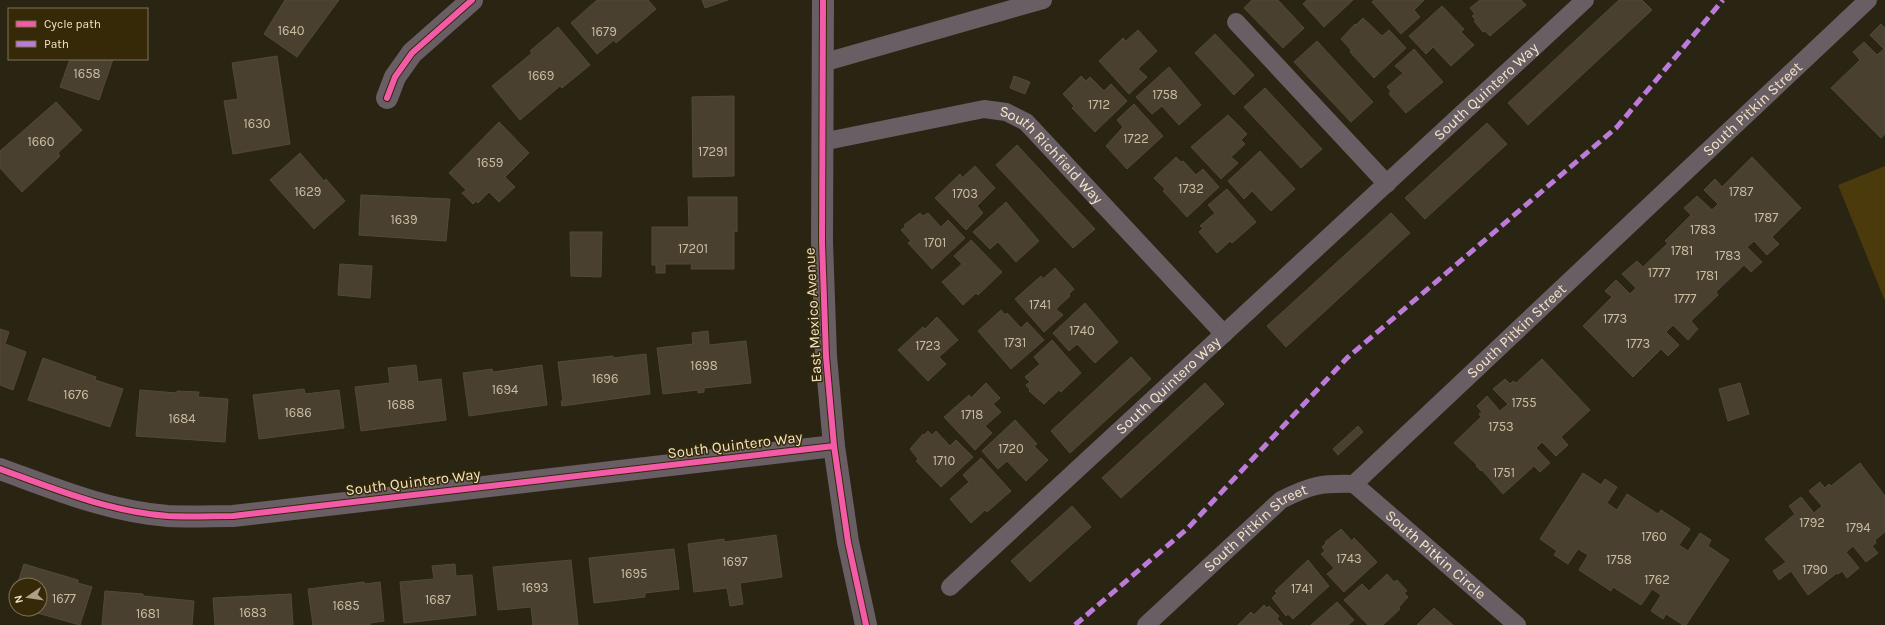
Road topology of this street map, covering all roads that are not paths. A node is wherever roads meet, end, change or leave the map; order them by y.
1 (472, 0) edge
2 (823, 0) edge
3 (1043, 0) edge
4 (1585, 0) edge
5 (1868, 0) edge
6 (1236, 22) dead end
7 (822, 63) junction
8 (387, 98) dead end
9 (822, 142) junction
10 (1387, 184) junction
11 (1224, 334) junction
12 (834, 446) junction
13 (0, 469) edge
14 (1354, 484) junction
15 (950, 587) dead end
16 (866, 625) edge
17 (1146, 625) edge
18 (1517, 625) edge

1 - 8 street
2 - 7 street, East Mexico Avenue
3 - 7 lane
4 - 10 lane, South Quintero Way
5 - 14 lane, South Pitkin Street
6 - 10 lane
7 - 9 street, East Mexico Avenue
9 - 11 lane, South Richfield Way
9 - 12 street, East Mexico Avenue
10 - 11 lane, South Quintero Way
11 - 15 lane, South Quintero Way
12 - 13 street, South Quintero Way
12 - 16 street, East Mexico Avenue
14 - 17 lane, South Pitkin Street
14 - 18 lane, South Pitkin Circle

